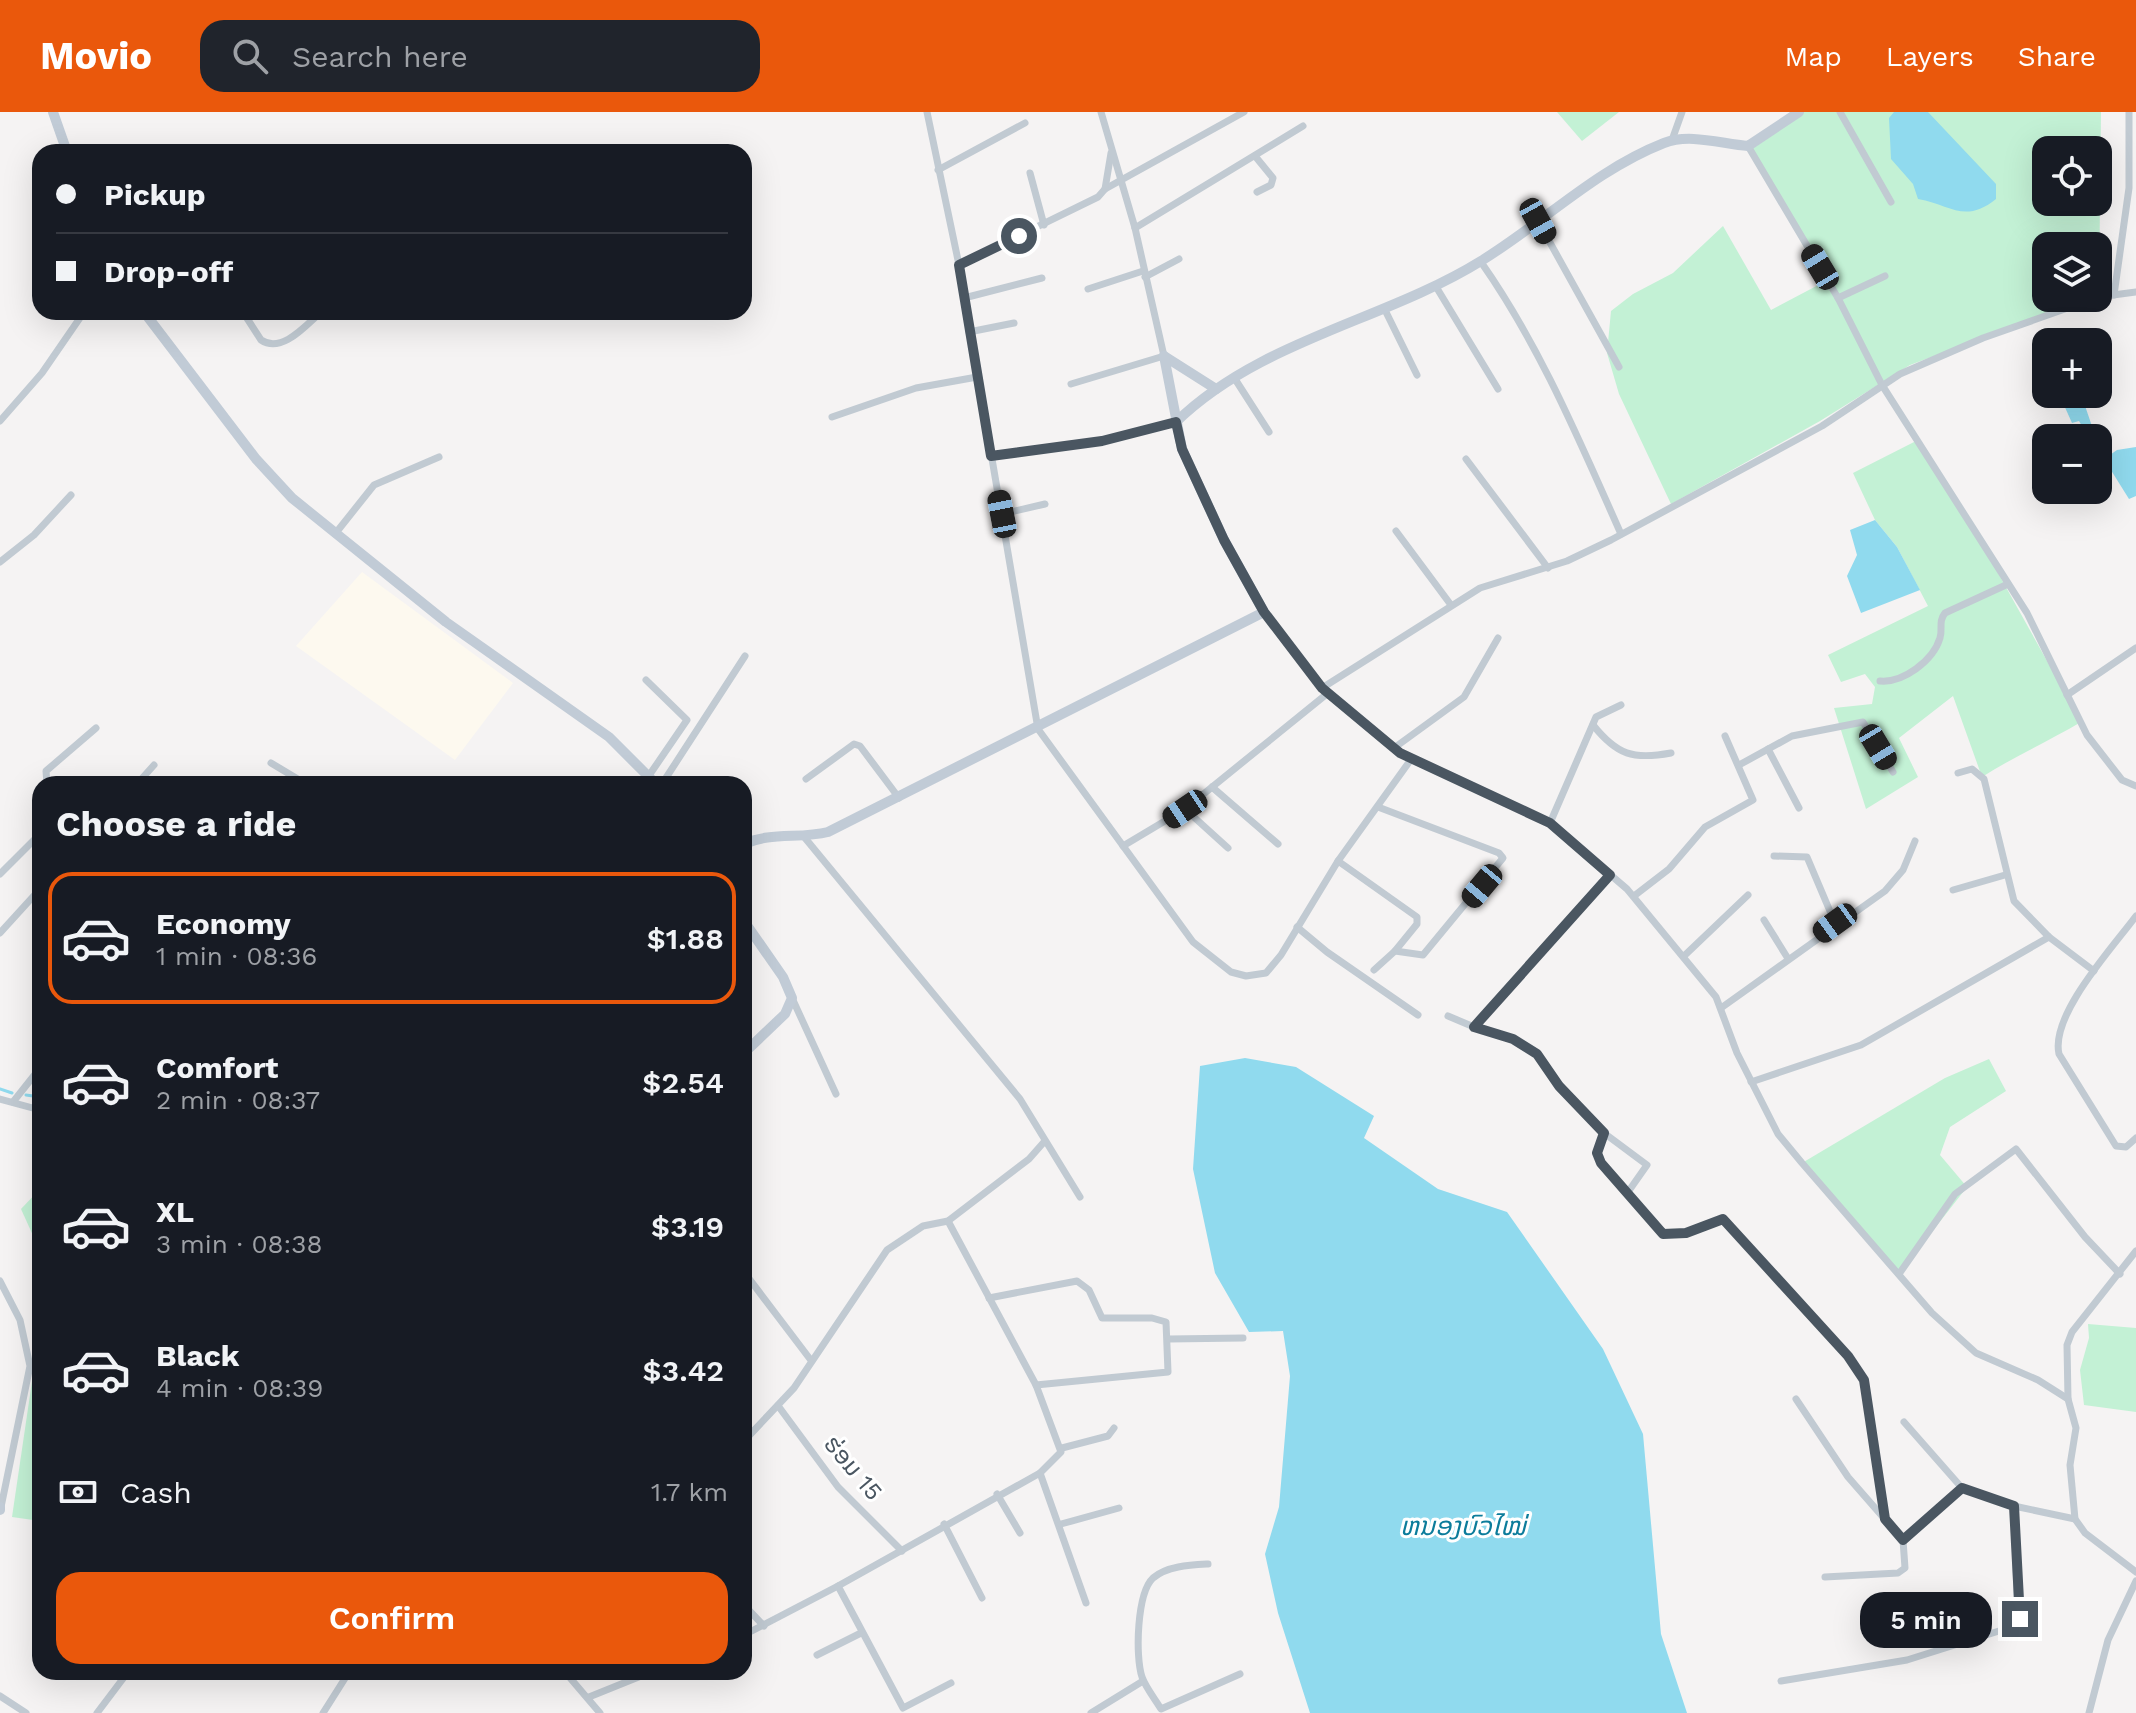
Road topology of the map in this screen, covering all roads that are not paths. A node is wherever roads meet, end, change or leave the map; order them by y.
1 (53, 112) edge
2 (927, 112) edge
3 (1101, 112) edge
4 (1244, 112) edge
5 (1682, 112) edge
6 (1799, 112) edge
7 (1840, 112) edge
8 (2129, 112) edge
9 (1025, 123) dead end
10 (1303, 126) dead end
11 (1672, 140) junction
12 (64, 144) edge
13 (1748, 146) junction
14 (1112, 153) junction
15 (1255, 156) junction
16 (938, 170) junction
17 (1030, 173) dead end
18 (1123, 180) junction
19 (1105, 189) junction
20 (1257, 192) dead end
21 (1891, 202) dead end
22 (1538, 221) junction
23 (1044, 225) junction
24 (1135, 228) junction
25 (1179, 259) dead end
26 (1481, 262) junction
27 (959, 265) junction
28 (1144, 274) junction
29 (1885, 276) dead end
30 (1042, 278) dead end
31 (1435, 285) junction
32 (1088, 289) dead end
33 (2136, 292) edge
34 (2114, 295) joint
35 (964, 298) junction
36 (1838, 298) junction
37 (1384, 308) junction
38 (2057, 312) edge
39 (78, 320) edge
40 (152, 320) edge
41 (248, 320) edge
42 (312, 320) edge
43 (1014, 323) dead end
44 (969, 332) junction
45 (1164, 356) junction
46 (1619, 367) dead end
47 (1417, 375) dead end
48 (977, 377) junction
49 (1235, 379) junction
50 (1071, 384) dead end
51 (1882, 385) junction
52 (1216, 389) junction
53 (1498, 389) dead end
54 (832, 417) dead end
55 (0, 421) edge
56 (1176, 422) junction
57 (1269, 432) dead end
58 (991, 456) junction
59 (439, 457) dead end
60 (1466, 459) dead end
61 (71, 495) dead end
62 (1045, 504) dead end
63 (1002, 514) junction
64 (1396, 531) dead end
65 (335, 534) junction
66 (1621, 534) junction
67 (0, 562) edge
68 (1548, 568) junction
69 (2008, 584) junction
70 (1451, 605) junction
71 (1264, 612) junction
72 (1498, 638) dead end
73 (2136, 648) edge
74 (745, 656) dead end
75 (646, 680) dead end
76 (1880, 681) dead end
77 (1325, 691) junction
78 (2067, 695) junction
79 (1621, 705) dead end
80 (1593, 725) junction
81 (96, 728) dead end
82 (1038, 729) junction
83 (1725, 736) dead end
84 (1394, 748) junction
85 (1768, 749) junction
86 (1671, 753) dead end
87 (1412, 758) junction
88 (271, 763) dead end
89 (154, 765) dead end
90 (1739, 765) junction
91 (1893, 772) dead end
92 (1958, 773) dead end
93 (46, 776) edge
94 (144, 776) edge
95 (293, 776) edge
96 (648, 776) edge
97 (654, 776) edge
98 (667, 776) edge
99 (806, 779) dead end
100 (2136, 786) edge
101 (1212, 787) junction
102 (899, 798) junction
103 (1378, 807) junction
104 (1799, 808) dead end
105 (1185, 809) junction
106 (1550, 823) junction
107 (805, 838) junction
108 (1915, 841) dead end
109 (32, 842) edge
110 (752, 842) edge
111 (1278, 844) dead end
112 (1123, 846) junction
113 (1228, 848) dead end
114 (1774, 856) dead end
115 (1338, 861) junction
116 (0, 874) edge
117 (1610, 875) junction
118 (2005, 875) junction
119 (1953, 890) dead end
120 (1748, 895) dead end
121 (1634, 896) junction
122 (32, 898) edge
123 (2136, 916) edge
124 (1764, 920) dead end
125 (1835, 923) junction
126 (1297, 927) junction
127 (752, 932) edge
128 (0, 933) edge
129 (2049, 937) junction
130 (1395, 951) junction
131 (1684, 956) junction
132 (1787, 957) junction
133 (1374, 970) dead end
134 (2094, 971) junction
135 (792, 998) junction
136 (1721, 1008) junction
137 (1418, 1015) dead end
138 (1448, 1016) dead end
139 (1474, 1027) junction
140 (752, 1043) edge
141 (32, 1078) edge
142 (1751, 1082) junction
143 (836, 1094) dead end
144 (0, 1099) edge
145 (13, 1102) junction
146 (32, 1108) edge
147 (1604, 1133) junction
148 (2136, 1138) edge
149 (1044, 1142) junction
150 (1628, 1192) junction
151 (1080, 1197) dead end
152 (948, 1221) junction
153 (2136, 1251) edge
154 (1899, 1274) junction
155 (2120, 1274) junction
156 (0, 1281) edge
157 (752, 1283) edge
158 (989, 1298) junction
159 (1243, 1338) dead end
160 (1169, 1339) junction
161 (810, 1359) junction
162 (1036, 1385) junction
163 (1796, 1399) dead end
164 (2068, 1399) junction
165 (779, 1407) junction
166 (1904, 1422) dead end
167 (1114, 1428) dead end
168 (752, 1433) edge
169 (1062, 1448) junction
170 (1040, 1473) junction
171 (1962, 1488) junction
172 (997, 1494) junction
173 (2014, 1506) junction
174 (0, 1508) edge
175 (1119, 1508) dead end
176 (1885, 1519) junction
177 (2075, 1519) junction
178 (944, 1524) junction
179 (1061, 1524) junction
180 (1020, 1533) dead end
181 (1903, 1540) junction
182 (902, 1551) junction
183 (1208, 1564) dead end
184 (2136, 1572) edge
185 (1825, 1577) dead end
186 (2136, 1581) edge
187 (838, 1586) junction
188 (982, 1598) dead end
189 (1086, 1603) dead end
190 (752, 1613) edge
191 (764, 1626) junction
192 (752, 1631) edge
193 (861, 1633) junction
194 (817, 1655) dead end
195 (1240, 1674) dead end
196 (122, 1680) edge
197 (344, 1680) edge
198 (573, 1680) edge
199 (631, 1680) edge
200 (1143, 1681) junction
201 (1781, 1681) dead end
202 (951, 1683) dead end
203 (0, 1696) edge
204 (589, 1697) junction
205 (2090, 1710) edge
206 (904, 1711) edge
207 (1163, 1711) edge
208 (23, 1712) edge
209 (97, 1713) edge
210 (323, 1713) edge
211 (600, 1713) edge
212 (1091, 1713) edge
213 (2101, 1713) edge

1 - 12 street
2 - 16 street
3 - 14 street
4 - 18 street
5 - 11 street
6 - 13 street
7 - 21 street
8 - 34 street
9 - 16 street
10 - 15 street
11 - 13 street
11 - 22 street
13 - 36 street
14 - 18 street
14 - 19 street
15 - 20 street
15 - 24 street
16 - 27 street
17 - 23 street
18 - 19 street
18 - 24 street
19 - 23 street
22 - 26 street
22 - 46 street
23 - 27 street
24 - 28 street
25 - 28 street
26 - 31 street
26 - 66 street
27 - 35 street
28 - 32 street
28 - 45 street
29 - 36 street
30 - 35 street
31 - 37 street
31 - 53 street
33 - 34 street
35 - 44 street
36 - 51 street
37 - 47 street
37 - 49 street
38 - 51 street
39 - 55 street
40 - 65 street
41 - 42 street
43 - 44 street
44 - 48 street
45 - 50 street
45 - 52 street
45 - 56 street
48 - 54 street
48 - 58 street
49 - 52 street
49 - 57 street
51 - 66 street
51 - 69 street
52 - 56 street
56 - 58 street
56 - 71 street
58 - 63 street
59 - 65 street
60 - 68 street
61 - 67 street
62 - 63 street
63 - 82 street
64 - 70 street
65 - 96 street
66 - 68 street
68 - 70 street
69 - 76 street
69 - 78 street
70 - 77 street
71 - 77 street
71 - 82 street
72 - 84 street
73 - 78 street
74 - 98 street
75 - 97 street
77 - 84 street
77 - 101 street
78 - 100 street
79 - 80 street
80 - 86 street
80 - 106 street
81 - 93 street
82 - 102 street
82 - 112 street
83 - 90 street
84 - 87 street
85 - 90 street
85 - 91 street
85 - 104 street
87 - 103 street
87 - 106 street
88 - 95 street
89 - 94 street
90 - 121 street
92 - 118 street
99 - 102 street
101 - 105 street
101 - 111 street
102 - 107 street
103 - 115 street
103 - 130 street
105 - 112 street
105 - 113 street
106 - 117 street
107 - 110 street
107 - 149 street
108 - 125 street
109 - 116 street
112 - 126 street
114 - 125 street
115 - 126 street
115 - 130 street
117 - 121 street
117 - 139 street
118 - 119 street
118 - 129 street
120 - 131 street
121 - 131 street
122 - 128 street
123 - 134 street
124 - 132 street
125 - 132 street
126 - 137 street
127 - 135 street
129 - 134 street
129 - 142 street
130 - 133 street
131 - 136 street
132 - 136 street
134 - 148 street
135 - 140 street
135 - 143 street
136 - 142 street
138 - 139 street
139 - 147 street
141 - 145 street
142 - 154 street
144 - 145 street
145 - 146 street
147 - 150 street
147 - 150 street
149 - 151 street
149 - 152 street
150 - 176 street
152 - 158 street
152 - 161 street
153 - 155 street
154 - 155 street
154 - 164 street
155 - 164 street
156 - 174 street
157 - 161 street
158 - 160 street
158 - 162 street
159 - 160 street
160 - 162 street
161 - 165 street
162 - 169 street
163 - 176 street
164 - 177 street
165 - 168 street
165 - 182 street, ຮ່ອມ 15
166 - 171 street
167 - 169 street
169 - 170 street
170 - 172 street
170 - 179 street
171 - 173 street
171 - 181 street
172 - 178 street
172 - 180 street
173 - 177 street
173 - 201 street
175 - 179 street
176 - 181 street
177 - 184 street
178 - 182 street
178 - 188 street
179 - 189 street
181 - 185 street
182 - 187 street
183 - 200 street
186 - 205 street
187 - 191 street
187 - 193 street
190 - 191 street
191 - 192 street
193 - 194 street
193 - 206 street
195 - 207 street
196 - 209 street
197 - 210 street
198 - 204 street
199 - 204 street
200 - 207 street
200 - 212 street
202 - 206 street
203 - 208 street
204 - 211 street
205 - 213 street

